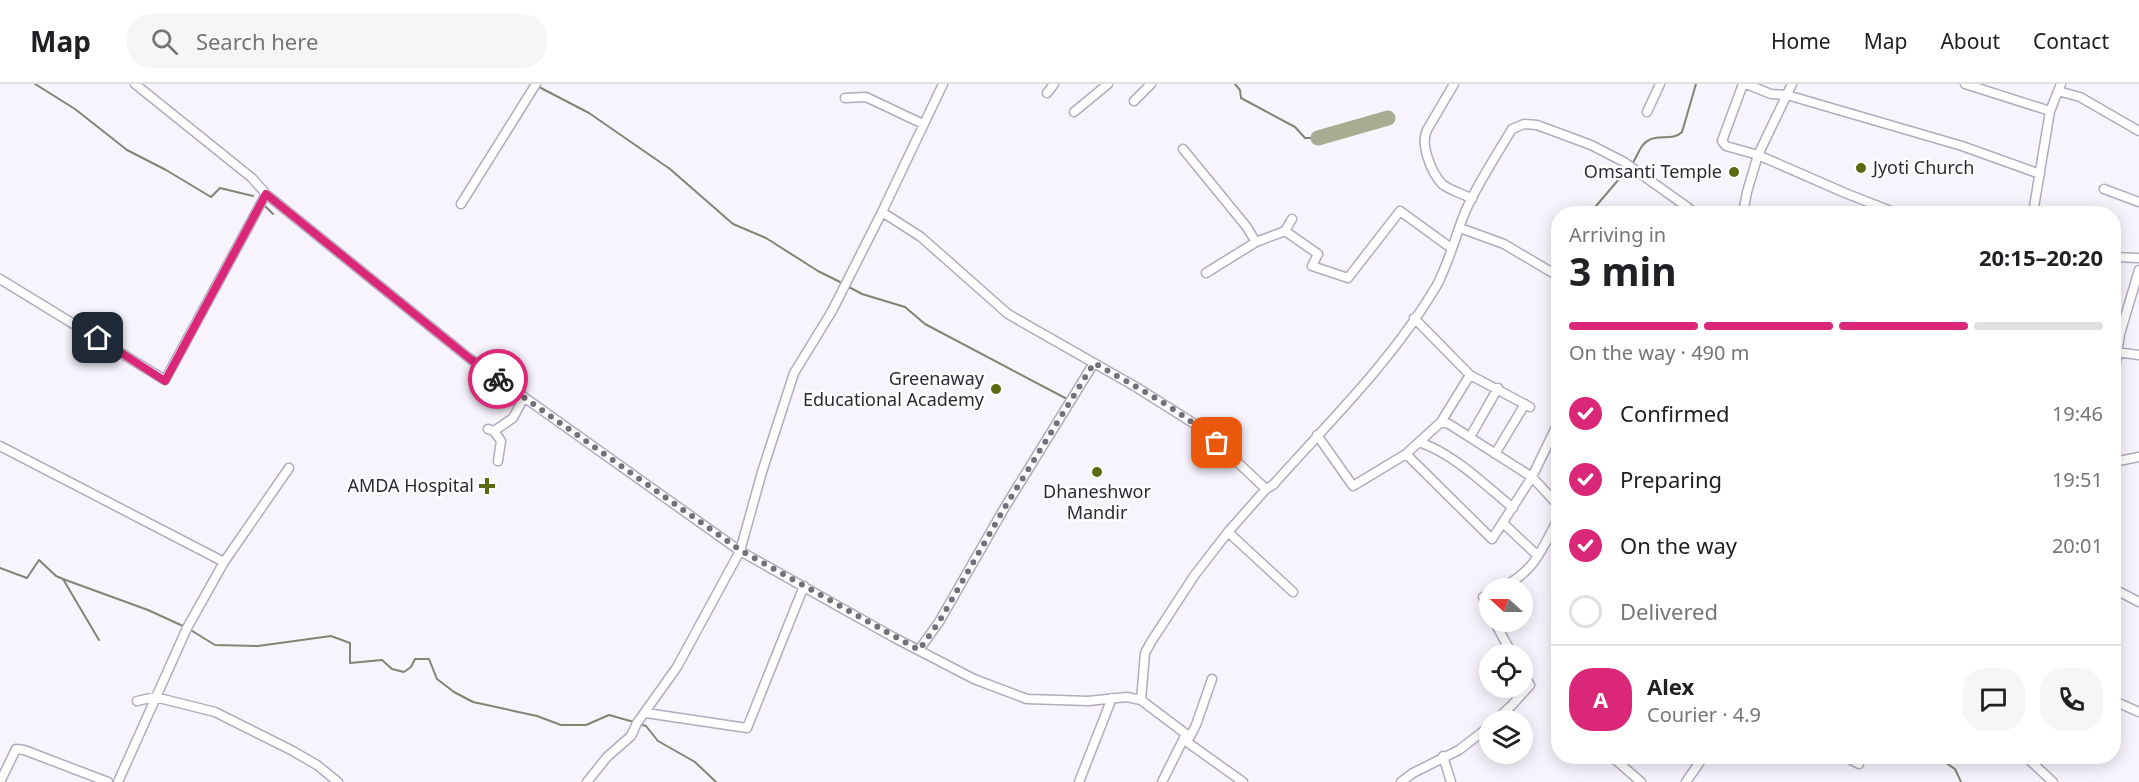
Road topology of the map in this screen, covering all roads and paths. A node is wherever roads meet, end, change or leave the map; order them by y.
1 (135, 84) edge
2 (536, 84) edge
3 (943, 84) edge
4 (1054, 84) edge
5 (1108, 84) edge
6 (1151, 84) edge
7 (1454, 84) edge
8 (1660, 84) edge
9 (1744, 84) edge
10 (1792, 84) edge
11 (1965, 84) edge
12 (2005, 84) edge
13 (2059, 87) edge
14 (1047, 93) dead end
15 (1787, 95) junction
16 (2001, 95) junction
17 (845, 98) dead end
18 (1134, 101) dead end
19 (2050, 111) junction
20 (1074, 112) dead end
21 (1647, 112) dead end
22 (923, 124) junction
23 (2139, 131) edge
24 (1183, 149) dead end
25 (1758, 154) junction
26 (2040, 174) junction
27 (2104, 189) dead end
28 (266, 194) junction
29 (1472, 199) junction
30 (2139, 202) edge
31 (461, 204) dead end
32 (1682, 206) edge
33 (1744, 206) edge
34 (1878, 206) edge
35 (2034, 206) edge
36 (882, 212) junction
37 (1292, 219) dead end
38 (1460, 228) junction
39 (1285, 231) junction
40 (1256, 242) junction
41 (1451, 248) junction
42 (2121, 257) edge
43 (2139, 258) edge
44 (2139, 270) edge
45 (1551, 272) edge
46 (1206, 273) dead end
47 (0, 279) edge
48 (1414, 318) junction
49 (2121, 334) edge
50 (2121, 353) edge
51 (2139, 355) edge
52 (1094, 363) junction
53 (1470, 375) junction
54 (1498, 388) junction
55 (524, 397) junction
56 (1441, 422) junction
57 (1317, 435) junction
58 (1470, 437) junction
59 (1419, 442) junction
60 (1551, 444) edge
61 (0, 446) edge
62 (1406, 454) junction
63 (1496, 454) junction
64 (2139, 457) edge
65 (498, 461) dead end
66 (2121, 461) edge
67 (289, 468) dead end
68 (1532, 477) junction
69 (1266, 489) junction
70 (1551, 497) edge
71 (1513, 508) junction
72 (1503, 523) junction
73 (1228, 532) junction
74 (1551, 532) edge
75 (740, 550) junction
76 (1538, 556) junction
77 (224, 561) junction
78 (1519, 578) edge
79 (804, 586) junction
80 (1293, 592) dead end
81 (2121, 593) edge
82 (2139, 602) edge
83 (919, 650) junction
84 (1212, 679) dead end
85 (155, 697) junction
86 (1112, 698) junction
87 (1518, 698) edge
88 (137, 700) dead end
89 (1141, 700) junction
90 (2121, 704) edge
91 (1507, 710) edge
92 (2139, 712) edge
93 (646, 713) junction
94 (1479, 735) edge
95 (1187, 738) junction
96 (1443, 756) junction
97 (1620, 764) edge
98 (1698, 764) edge
99 (2034, 764) edge
100 (0, 782) edge
101 (108, 782) edge
102 (118, 782) edge
103 (338, 782) edge
104 (587, 782) edge
105 (1079, 782) edge
106 (1162, 782) edge
107 (1243, 782) edge
108 (1401, 782) edge
109 (1451, 782) edge
110 (1641, 782) edge
111 (1686, 782) edge
112 (2053, 782) edge

1 - 28 street
2 - 31 street
3 - 22 street
4 - 14 street
5 - 20 street
6 - 18 street
7 - 29 street
8 - 21 street
9 - 15 street
9 - 25 street
10 - 15 street
11 - 16 street
12 - 16 street
13 - 19 street
13 - 23 street
15 - 25 street
15 - 26 street
16 - 19 street
17 - 22 street
19 - 26 street
22 - 36 street
24 - 40 street
25 - 33 street
25 - 34 street
26 - 35 street
27 - 30 street
28 - 47 street
28 - 55 street
29 - 32 street
29 - 38 street
36 - 52 street
36 - 75 street
37 - 39 street
38 - 41 street
38 - 45 street
39 - 40 street
39 - 41 street
40 - 46 street
41 - 48 street
42 - 43 street
44 - 49 street
48 - 53 street
48 - 57 street
50 - 51 street
52 - 69 street
52 - 83 street
53 - 54 street
53 - 56 street
54 - 58 street
54 - 63 street
55 - 65 street
55 - 75 street
56 - 58 street
56 - 59 street
57 - 62 street
57 - 69 street
58 - 63 street
59 - 62 street
59 - 71 street
60 - 68 street
61 - 77 street
62 - 72 street
63 - 68 street
64 - 66 street
67 - 77 street
68 - 70 street
68 - 71 street
69 - 73 street
71 - 72 street
72 - 76 street
73 - 80 street
73 - 89 street
74 - 76 street
75 - 79 street
75 - 93 street
76 - 78 street
77 - 85 street
79 - 83 street
79 - 93 street
81 - 82 street
83 - 86 street
84 - 95 street
85 - 88 street
85 - 102 street
85 - 103 street
86 - 89 street
86 - 105 street
87 - 91 street
89 - 95 street
90 - 92 street
93 - 104 street
94 - 96 street
95 - 106 street
95 - 107 street
96 - 108 street
96 - 109 street
97 - 110 street
98 - 111 street
99 - 112 street
100 - 101 street

